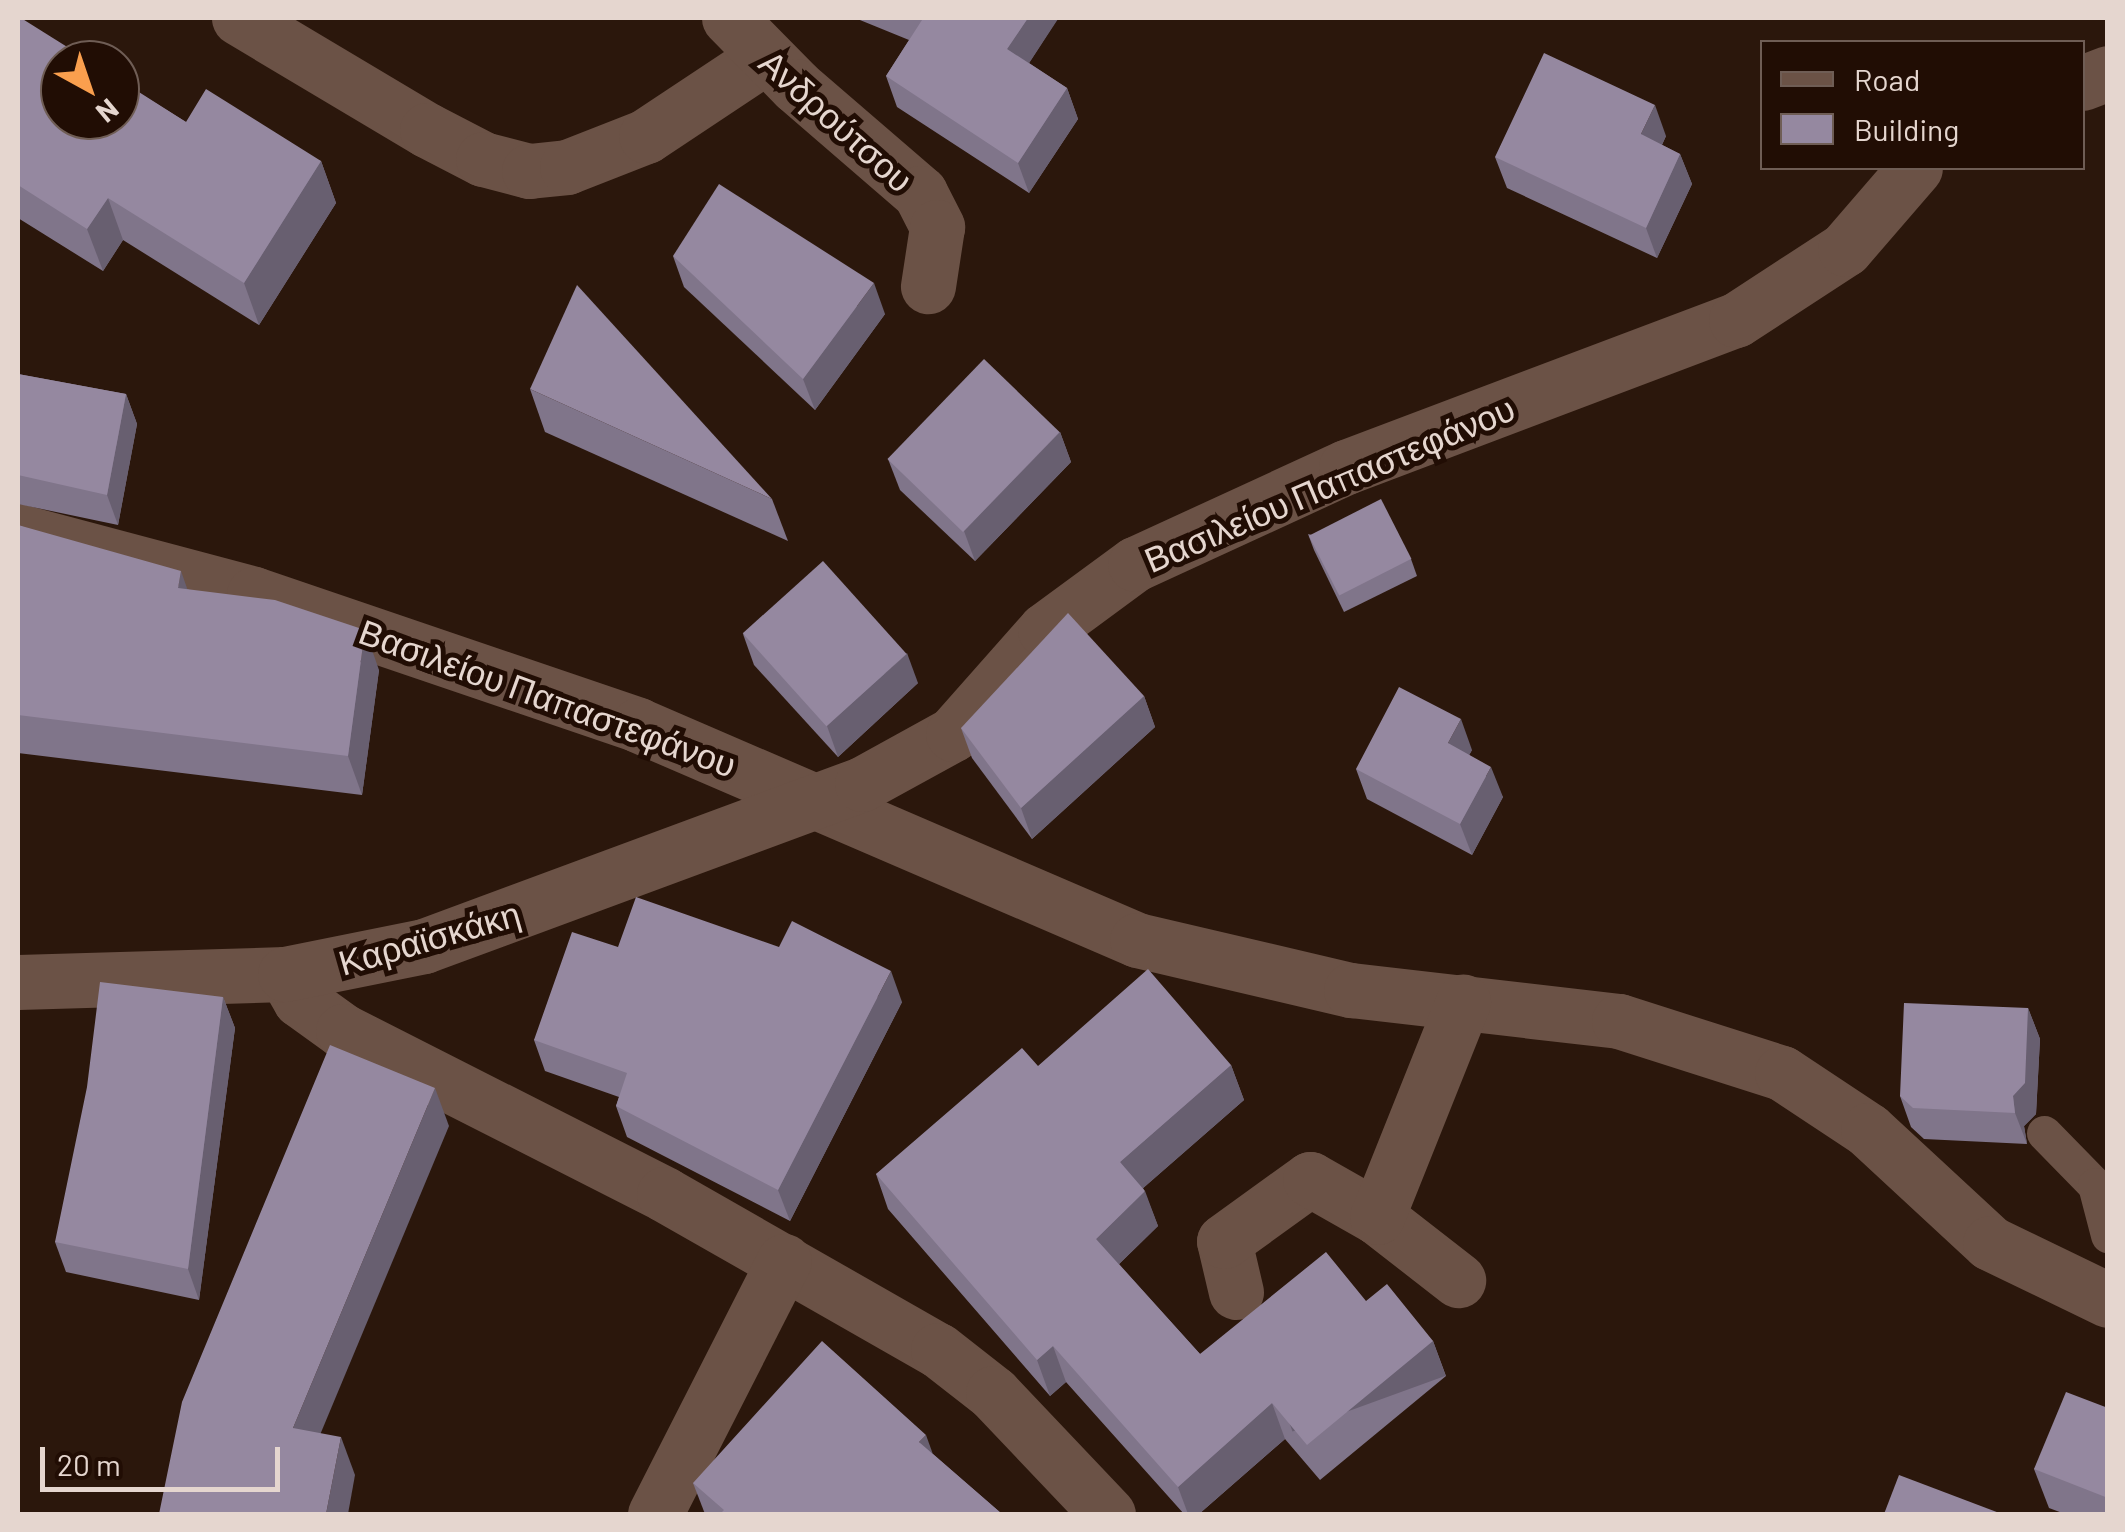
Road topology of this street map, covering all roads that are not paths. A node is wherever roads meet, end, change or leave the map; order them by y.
1 (239, 18) edge
2 (729, 18) edge
3 (765, 57) junction
4 (1913, 170) edge
5 (928, 286) dead end
6 (18, 530) edge
7 (822, 799) junction
8 (286, 974) junction
9 (18, 982) edge
10 (1463, 1002) junction
11 (2044, 1133) dead end
12 (1378, 1217) junction
13 (2108, 1235) edge
14 (784, 1261) junction
15 (1458, 1280) dead end
16 (1236, 1292) dead end
17 (2108, 1300) edge
18 (655, 1514) edge
19 (1108, 1514) edge

1 - 3 street
2 - 3 street, Ανδρούτσου
3 - 5 street, Ανδρούτσου
4 - 7 street, Βασιλείου Παπαστεφάνου
6 - 7 street, Βασιλείου Παπαστεφάνου
7 - 8 street, Καραϊσκάκη
7 - 10 street
8 - 9 street, Καραϊσκάκη
8 - 14 street
10 - 12 street
10 - 17 street
11 - 13 lane
12 - 15 street
12 - 16 street
14 - 18 street
14 - 19 street

